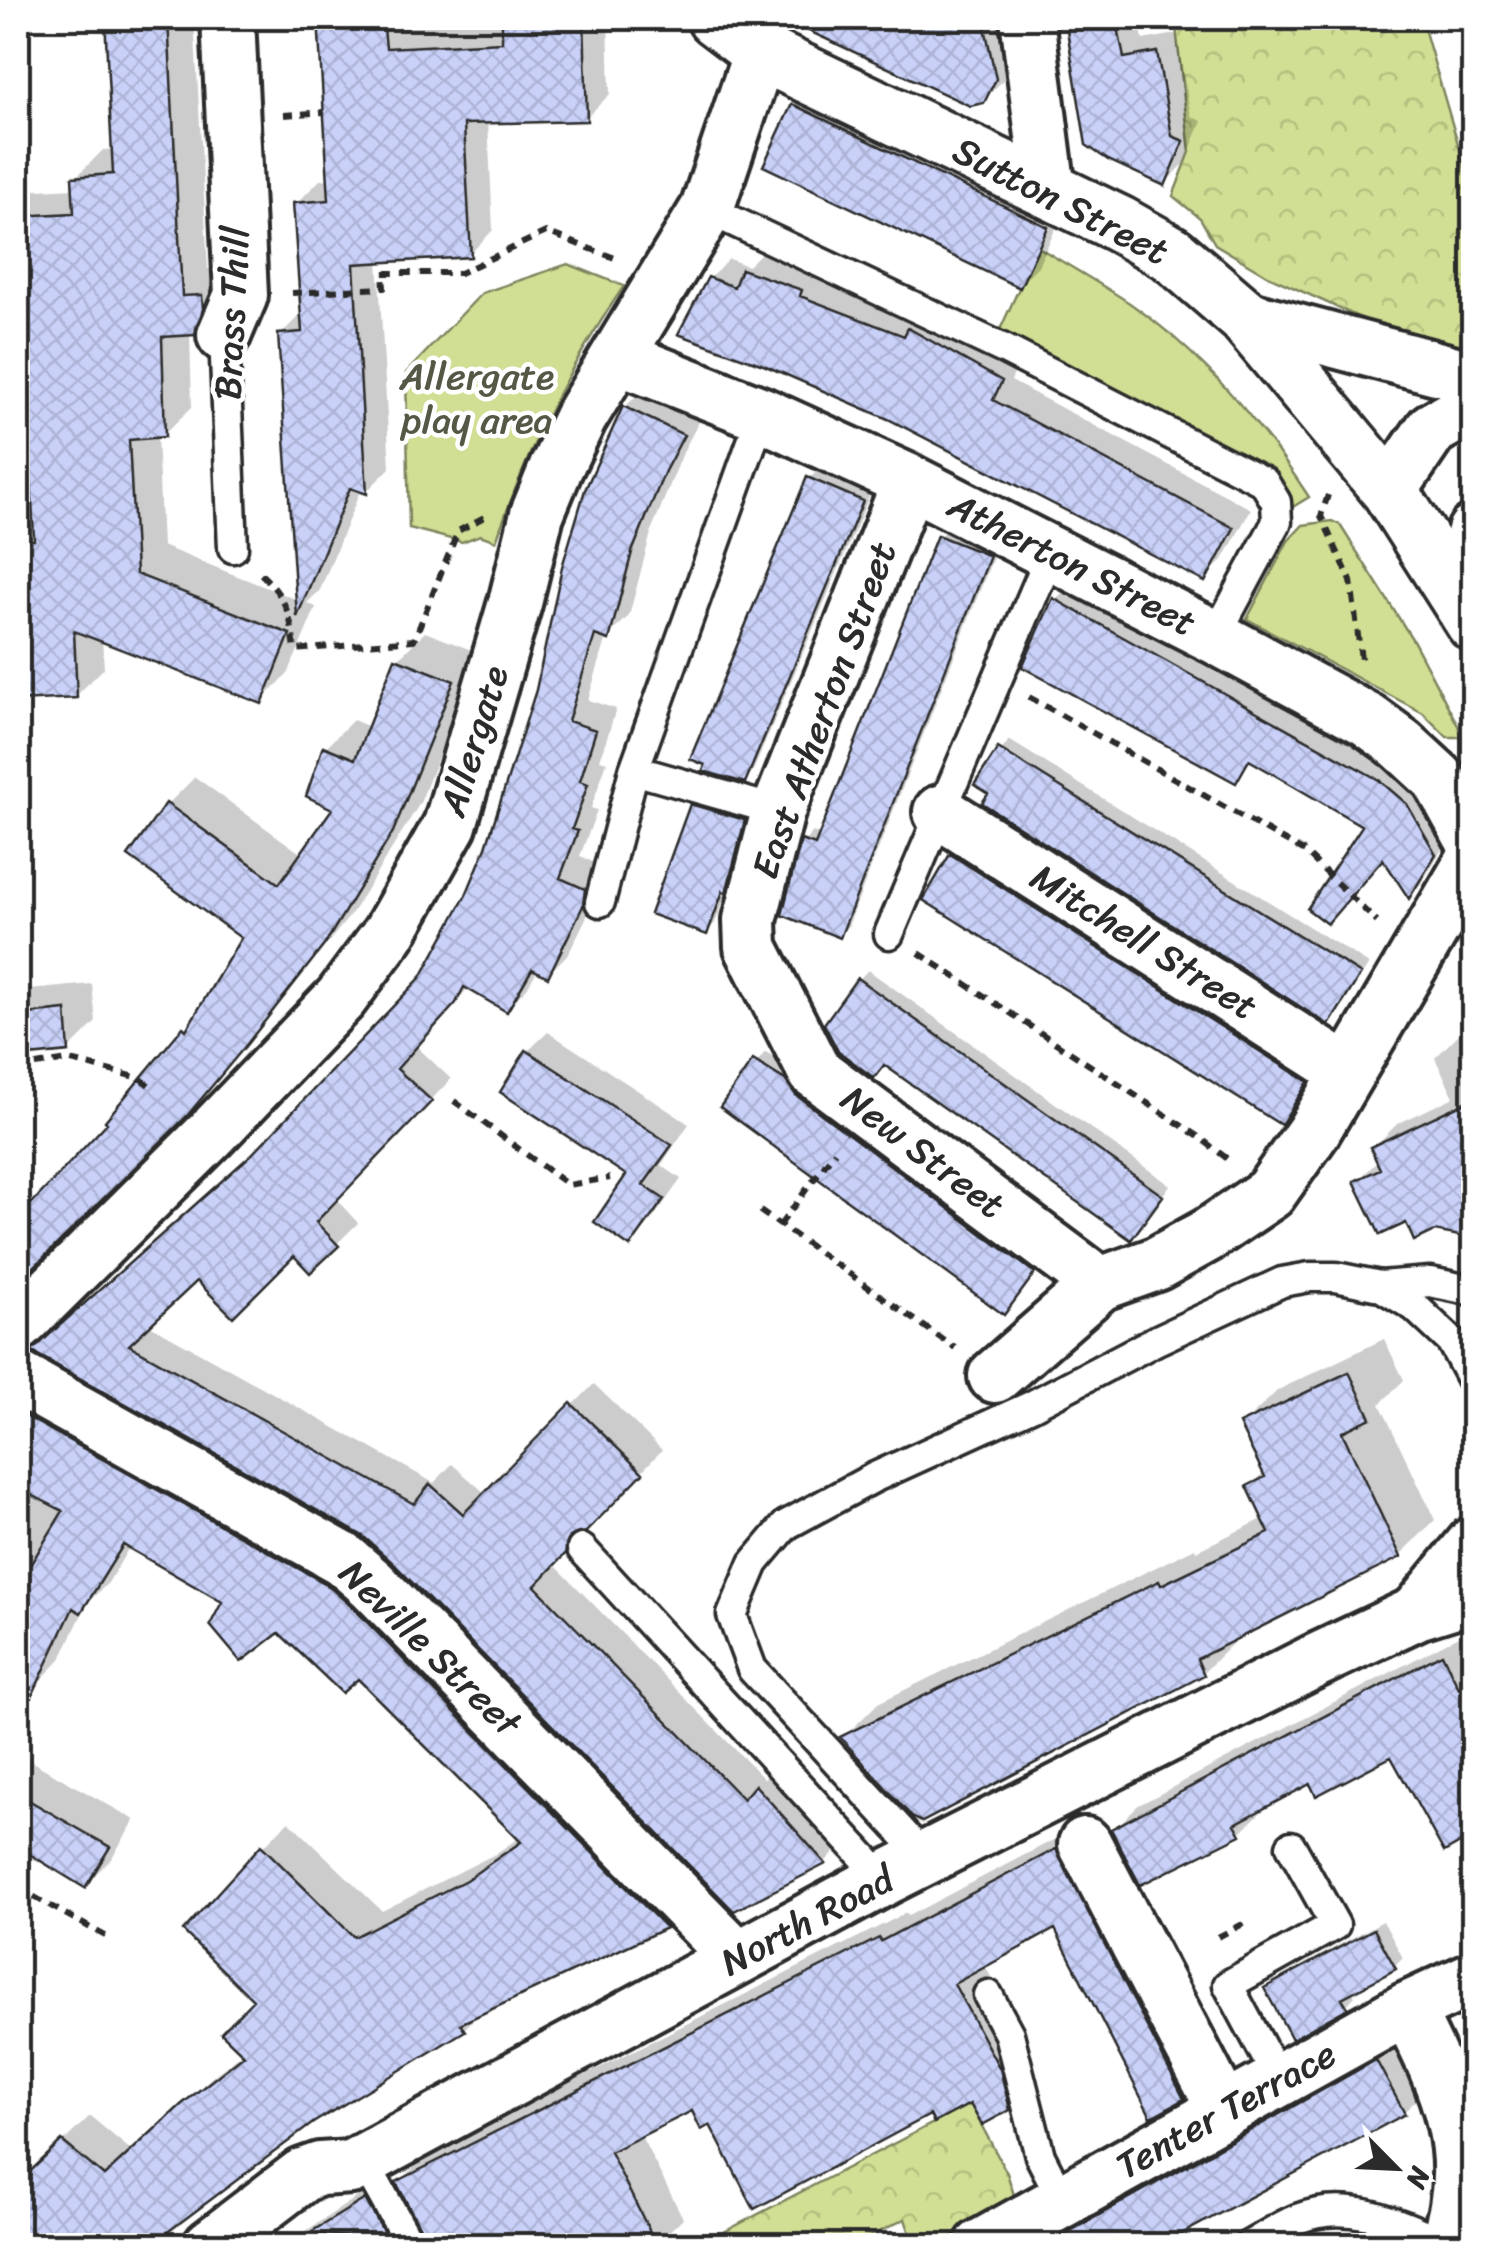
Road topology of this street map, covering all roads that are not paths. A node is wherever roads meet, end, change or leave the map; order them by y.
1 (228, 18) edge
2 (716, 18) edge
3 (1027, 18) edge
4 (760, 52) junction
5 (1048, 191) junction
6 (708, 209) junction
7 (232, 315) joint
8 (1246, 316) junction
9 (618, 357) junction
10 (1474, 378) edge
11 (1474, 405) edge
12 (762, 414) junction
13 (909, 481) junction
14 (1390, 491) junction
15 (1474, 531) edge
16 (233, 548) road end
17 (1051, 553) junction
18 (1466, 609) edge
19 (1215, 637) junction
20 (634, 770) junction
21 (778, 811) junction
22 (940, 812) junction
23 (1474, 842) edge
24 (1474, 858) edge
25 (600, 902) dead end
26 (889, 934) road end
27 (774, 996) joint
28 (1348, 1072) junction
29 (1100, 1284) junction
30 (1380, 1286) junction
31 (1474, 1291) edge
32 (18, 1325) edge
33 (995, 1376) road end
34 (18, 1378) edge
35 (1474, 1384) edge
36 (1474, 1543) edge
37 (582, 1550) dead end
38 (1474, 1595) edge
39 (1417, 1613) junction
40 (1086, 1844) dead end
41 (1291, 1846) dead end
42 (905, 1868) junction
43 (738, 1958) junction
44 (1474, 1978) edge
45 (988, 1995) dead end
46 (1407, 2009) junction
47 (1280, 2080) junction
48 (1224, 2110) junction
49 (364, 2160) junction
50 (1064, 2202) junction
51 (1446, 2245) edge
52 (210, 2246) edge
53 (412, 2246) edge
54 (981, 2246) edge
55 (1248, 2246) edge

1 - 7 street, Brass Thill
2 - 4 highway, Sutton Street
3 - 5 street
4 - 5 highway, Sutton Street
4 - 6 street, Allergate
5 - 8 highway, Sutton Street
6 - 9 street, Allergate
6 - 19 lane
7 - 16 lane, Brass Thill
8 - 10 street, Sutton Street
8 - 14 highway
9 - 12 street, Atherton Street
9 - 32 street, Allergate
11 - 14 street
12 - 13 street, Atherton Street
12 - 20 lane
13 - 17 street, Atherton Street
13 - 21 street, East Atherton Street
14 - 18 highway
15 - 18 street
17 - 19 street, Atherton Street
17 - 22 lane
19 - 23 street, Atherton Street
20 - 21 lane
20 - 25 lane
21 - 27 street, East Atherton Street
22 - 26 lane
22 - 28 street, Mitchell Street
24 - 28 street
27 - 29 street, New Street
28 - 29 street
29 - 33 street
30 - 31 lane
30 - 35 lane
30 - 42 lane
34 - 43 street, Neville Street
36 - 39 street, North Road
37 - 42 lane
38 - 39 street, North Road
39 - 42 street, North Road
40 - 48 street
41 - 47 lane
42 - 43 street, North Road
43 - 49 street, North Road
44 - 46 street, Tenter Terrace
45 - 50 lane
46 - 47 street, Tenter Terrace
46 - 51 street
47 - 48 street, Tenter Terrace
48 - 50 street, Tenter Terrace
49 - 52 street, North Road
49 - 53 lane
50 - 54 street, Tenter Terrace
51 - 55 lane

